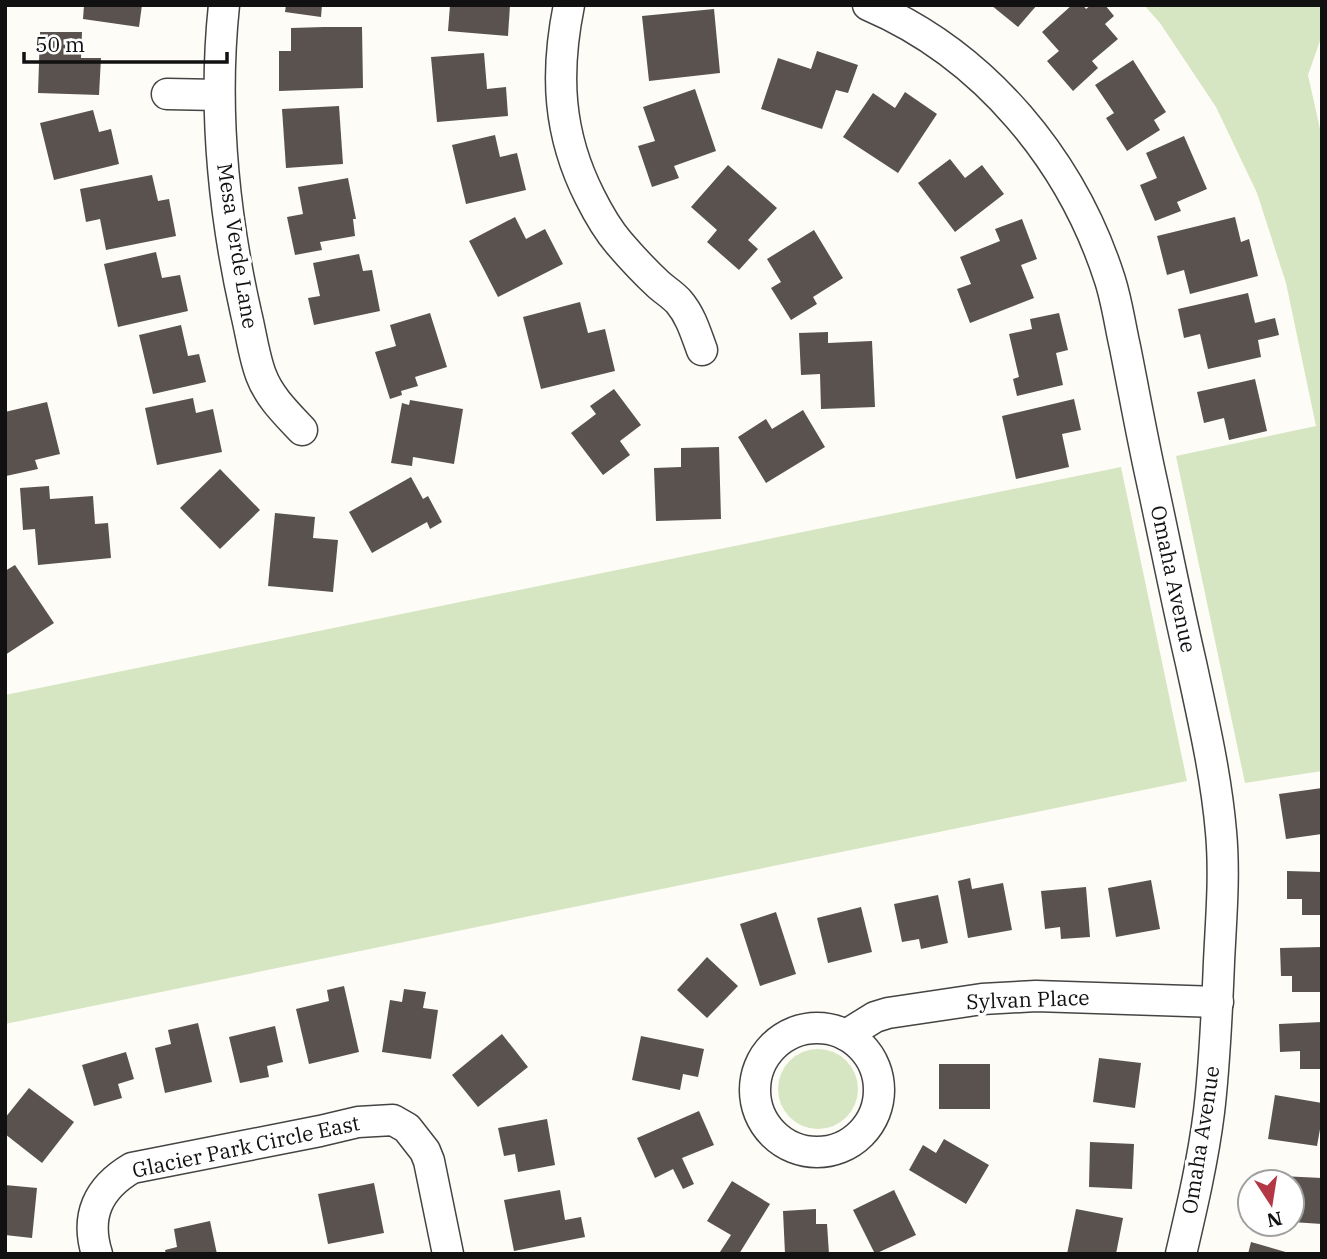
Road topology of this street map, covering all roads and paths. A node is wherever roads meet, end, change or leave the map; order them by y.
1 (225, 5) edge
2 (569, 5) edge
3 (868, 5) edge
4 (167, 94) dead end
5 (219, 95) junction
6 (702, 351) dead end
7 (302, 430) dead end
8 (1218, 1002) junction
9 (846, 1035) junction
10 (97, 1254) edge
11 (448, 1254) edge
12 (1181, 1254) edge

1 - 5 street, Mesa Verde Lane
2 - 6 street
3 - 8 street, Omaha Avenue
4 - 5 street
5 - 7 street, Mesa Verde Lane
8 - 9 street, Sylvan Place
8 - 12 street, Omaha Avenue
9 - 9 street
10 - 11 street, Glacier Park Circle East

